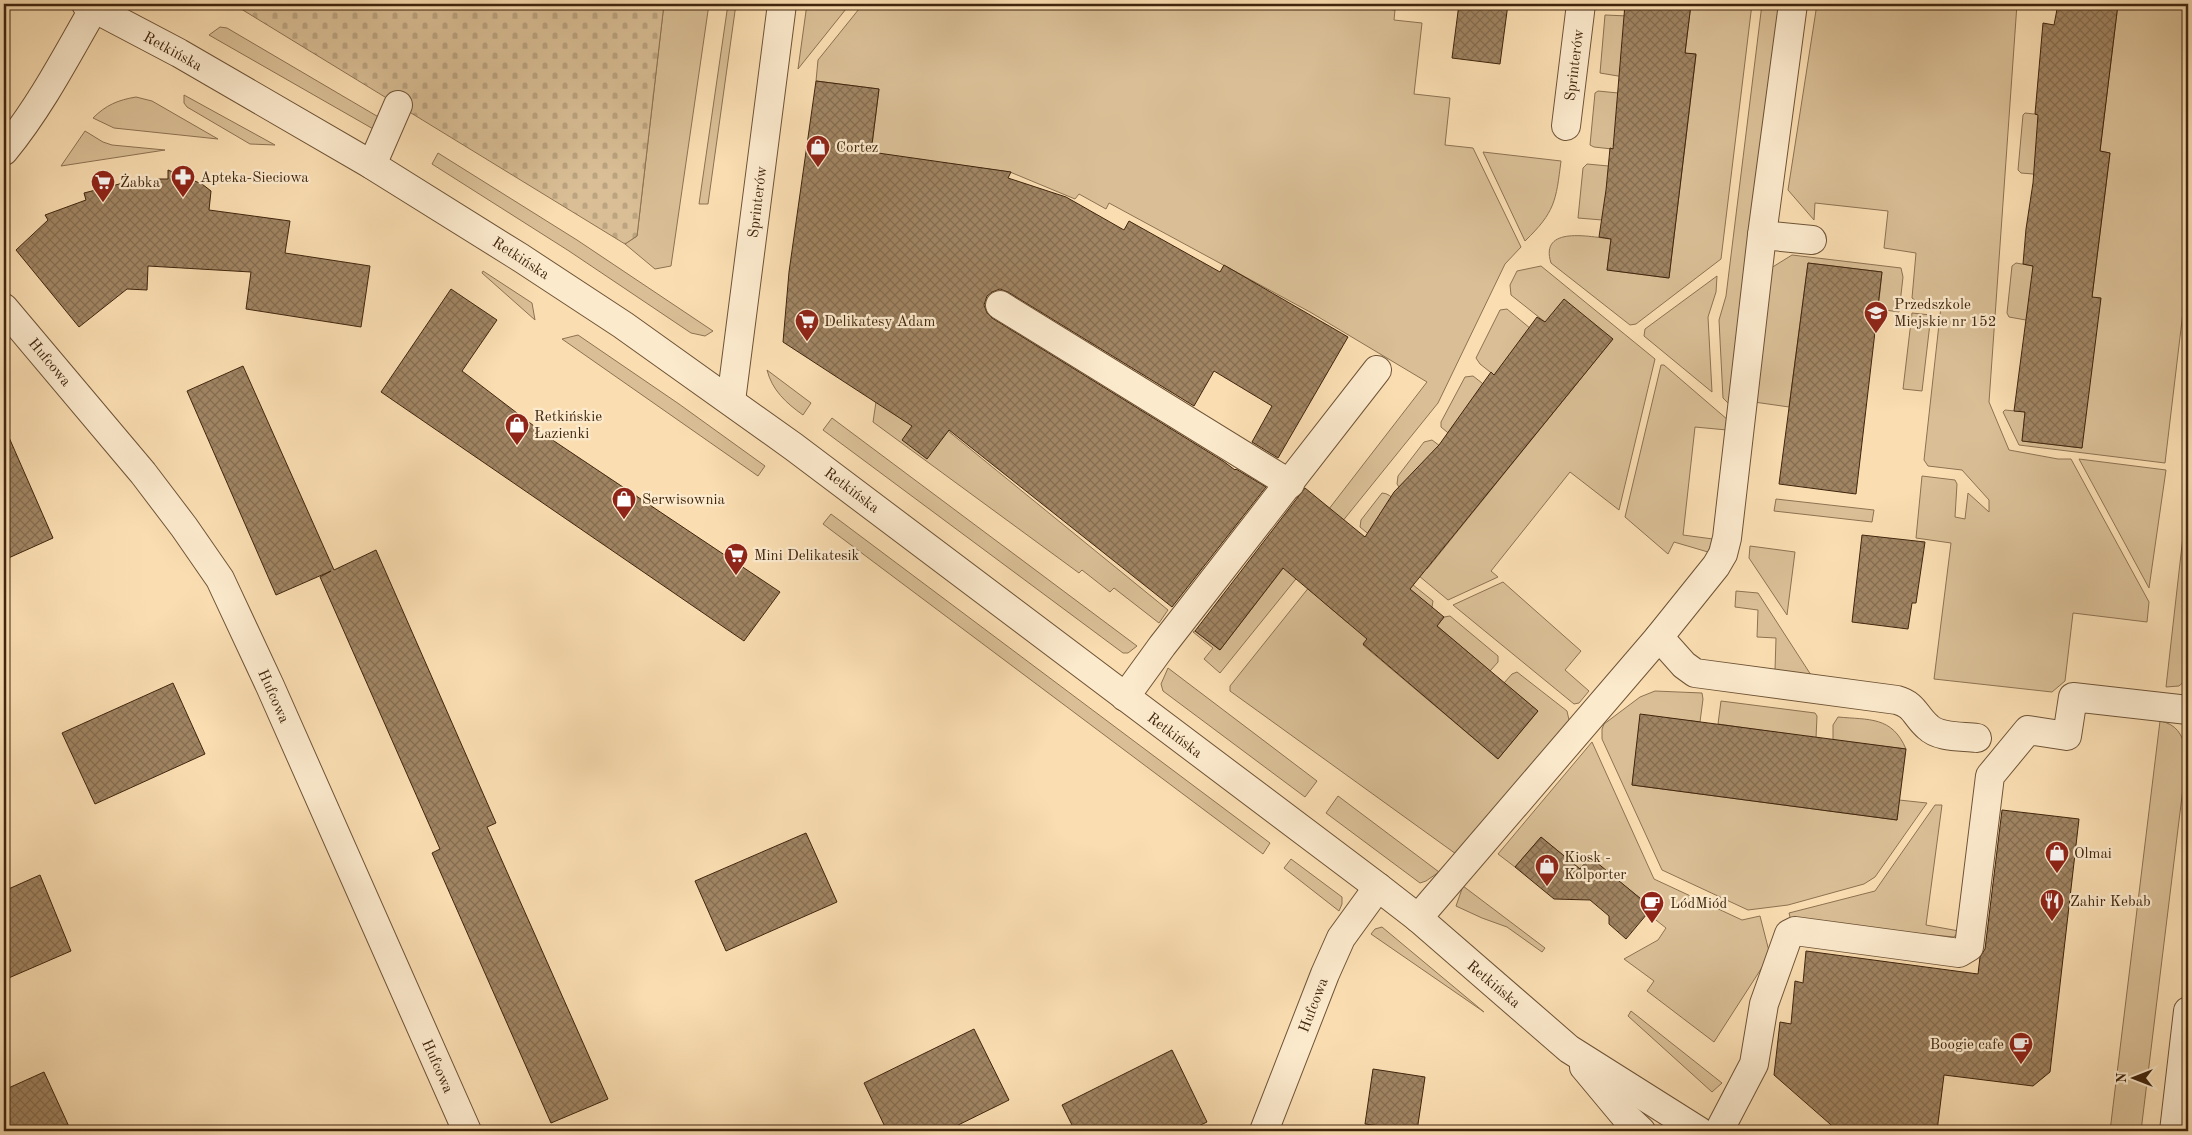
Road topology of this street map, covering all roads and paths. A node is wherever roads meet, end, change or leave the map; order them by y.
1 (782, 4) edge
2 (1581, 4) edge
3 (1793, 4) edge
4 (90, 6) edge
5 (398, 105) dead end
6 (1566, 126) dead end
7 (4, 150) edge
8 (372, 165) junction
9 (1762, 235) junction
10 (1812, 240) dead end
11 (1000, 305) dead end
12 (4, 308) edge
13 (1377, 370) dead end
14 (731, 400) junction
15 (1290, 484) junction
16 (1659, 637) junction
17 (1125, 697) junction
18 (2188, 710) edge
19 (1977, 738) dead end
20 (1378, 887) junction
21 (1418, 918) junction
22 (2188, 1011) edge
23 (1569, 1049) junction
24 (467, 1131) edge
25 (1264, 1131) edge
26 (1641, 1131) edge
27 (1699, 1131) edge
28 (1719, 1131) edge
29 (2174, 1131) edge

1 - 14 street, Sprinterów
2 - 6 street, Sprinterów
3 - 9 street
4 - 7 street
4 - 8 street, Retkińska
5 - 8 street
8 - 14 street, Retkińska
9 - 10 street
9 - 16 street
11 - 15 street
12 - 24 street, Hufcowa
13 - 15 street
14 - 17 street, Retkińska
15 - 17 street
16 - 19 street
16 - 21 street
17 - 20 street, Retkińska
18 - 28 street
20 - 21 street, Retkińska
20 - 25 street, Hufcowa
21 - 23 street, Retkińska
22 - 29 street
23 - 26 street, Retkińska
23 - 27 street, Retkińska

